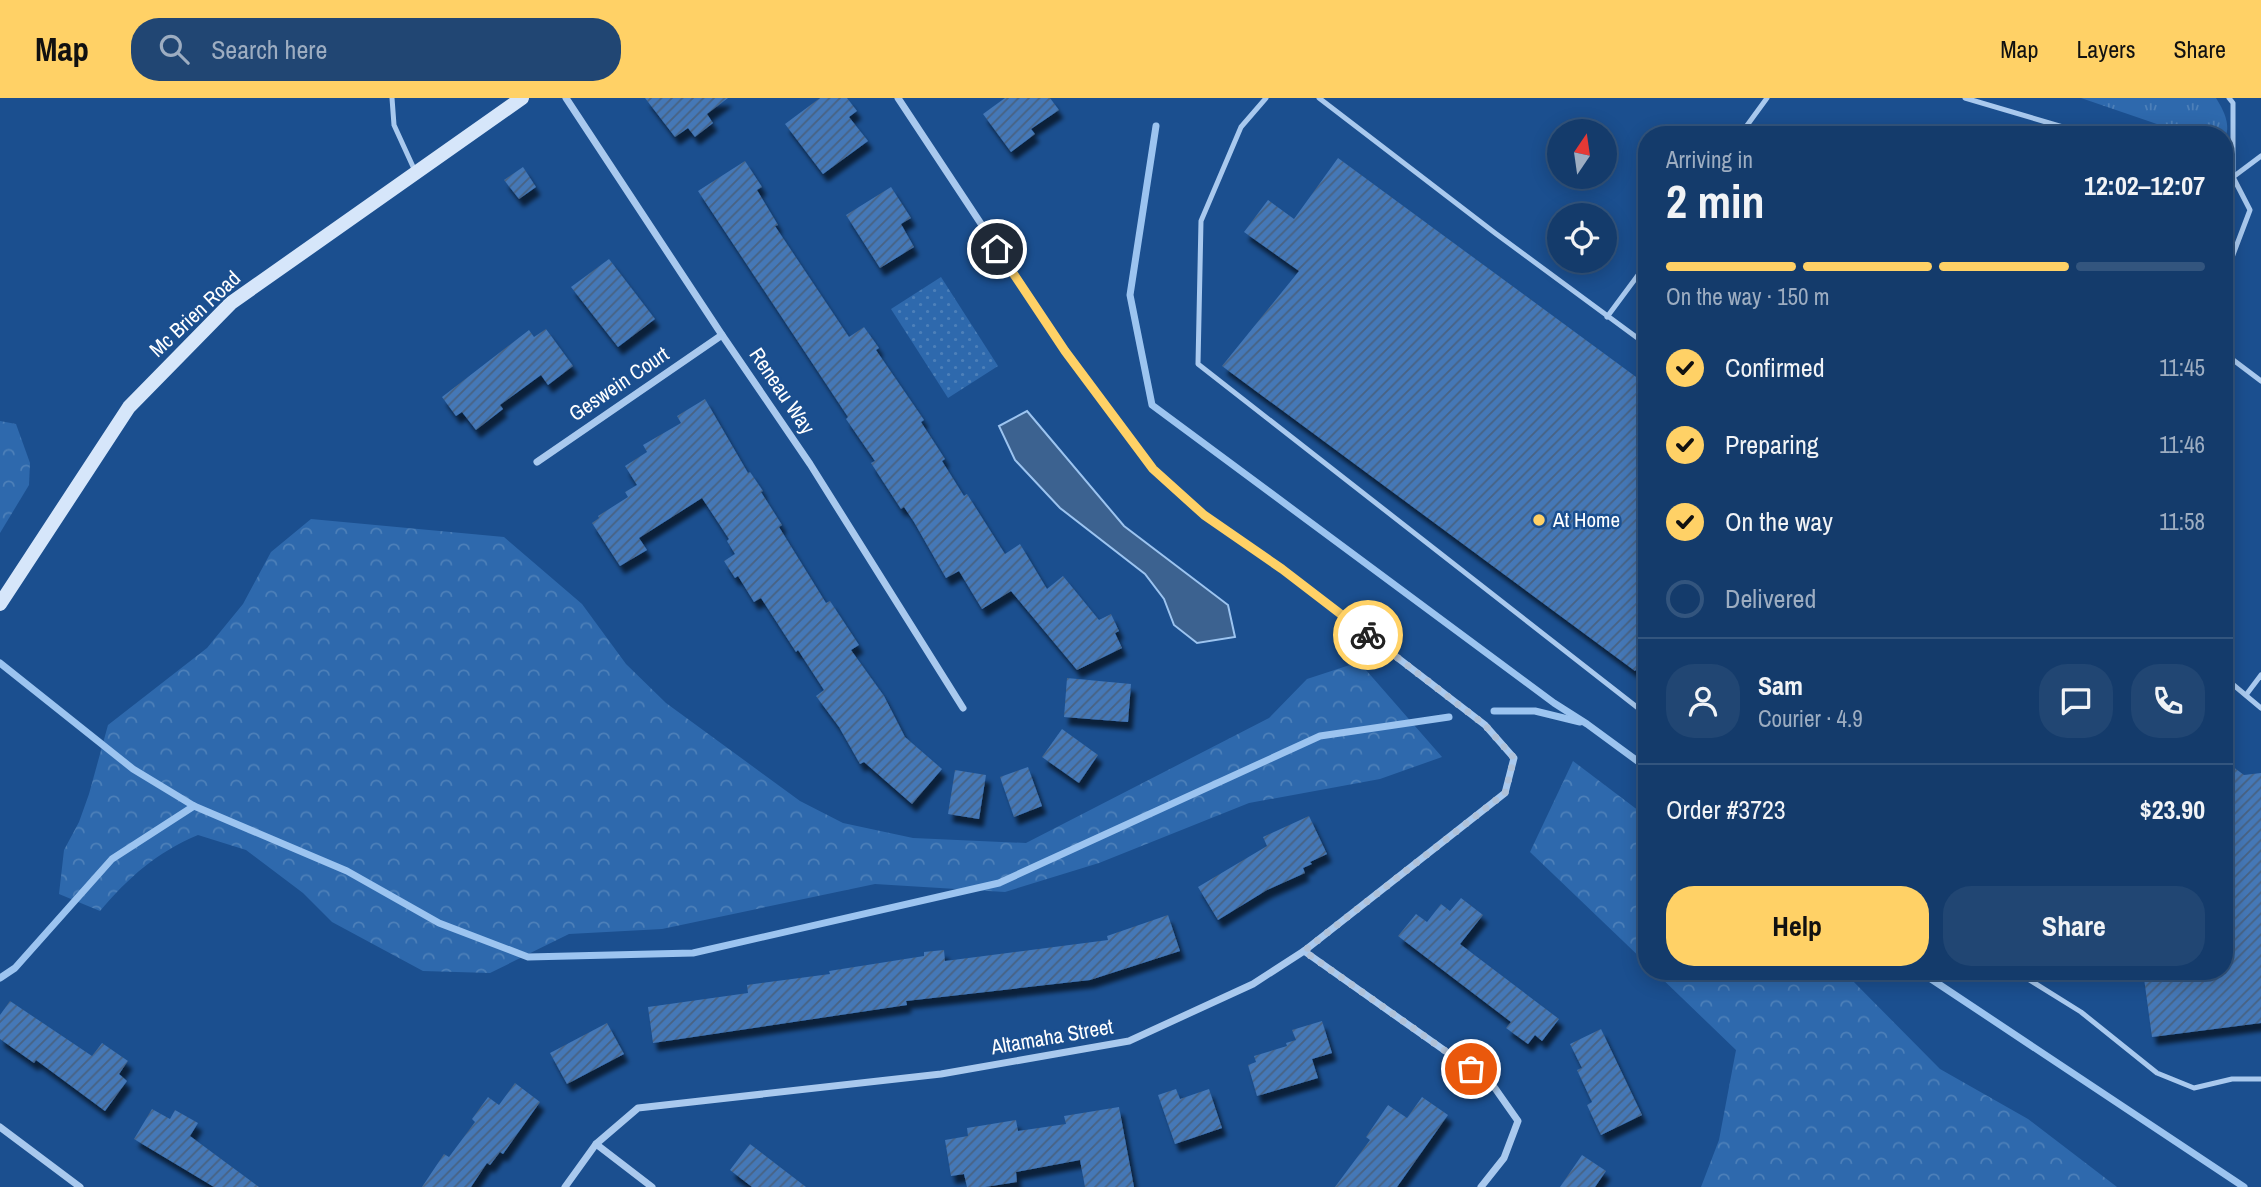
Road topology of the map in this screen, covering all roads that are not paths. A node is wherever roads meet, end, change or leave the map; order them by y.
1 (392, 98) edge
2 (522, 98) edge
3 (566, 98) edge
4 (898, 98) edge
5 (1266, 98) edge
6 (1318, 98) edge
7 (1767, 98) edge
8 (1965, 98) edge
9 (2229, 98) edge
10 (1747, 126) edge
11 (2060, 126) edge
12 (2233, 126) edge
13 (2261, 156) edge
14 (415, 172) junction
15 (2233, 176) edge
16 (2233, 179) edge
17 (2233, 255) edge
18 (1638, 275) edge
19 (1607, 317) junction
20 (722, 335) junction
21 (1638, 339) edge
22 (2233, 360) edge
23 (2261, 381) edge
24 (537, 462) dead end
25 (0, 604) edge
26 (2261, 675) edge
27 (2233, 684) edge
28 (2246, 695) junction
29 (963, 708) dead end
30 (1638, 708) edge
31 (2261, 708) edge
32 (1304, 951) junction
33 (2029, 980) edge
34 (2261, 1079) edge
35 (0, 1127) edge
36 (596, 1144) junction
37 (80, 1187) edge
38 (565, 1187) edge
39 (652, 1187) edge
40 (1481, 1187) edge

1 - 14 lane
2 - 14 street, Mc Brien Road
3 - 20 street, Reneau Way
4 - 32 street, Altamaha Street
5 - 30 lane
6 - 19 lane
7 - 10 lane
8 - 11 lane
9 - 12 lane
13 - 15 lane
14 - 25 street, Mc Brien Road
16 - 17 lane
18 - 19 lane
19 - 21 lane
20 - 24 street, Geswein Court
20 - 29 street, Reneau Way
22 - 23 lane
26 - 28 lane
27 - 28 lane
28 - 31 lane
32 - 36 street, Altamaha Street
32 - 40 street
33 - 34 lane
35 - 37 street
36 - 38 street, Altamaha Street
36 - 39 street

